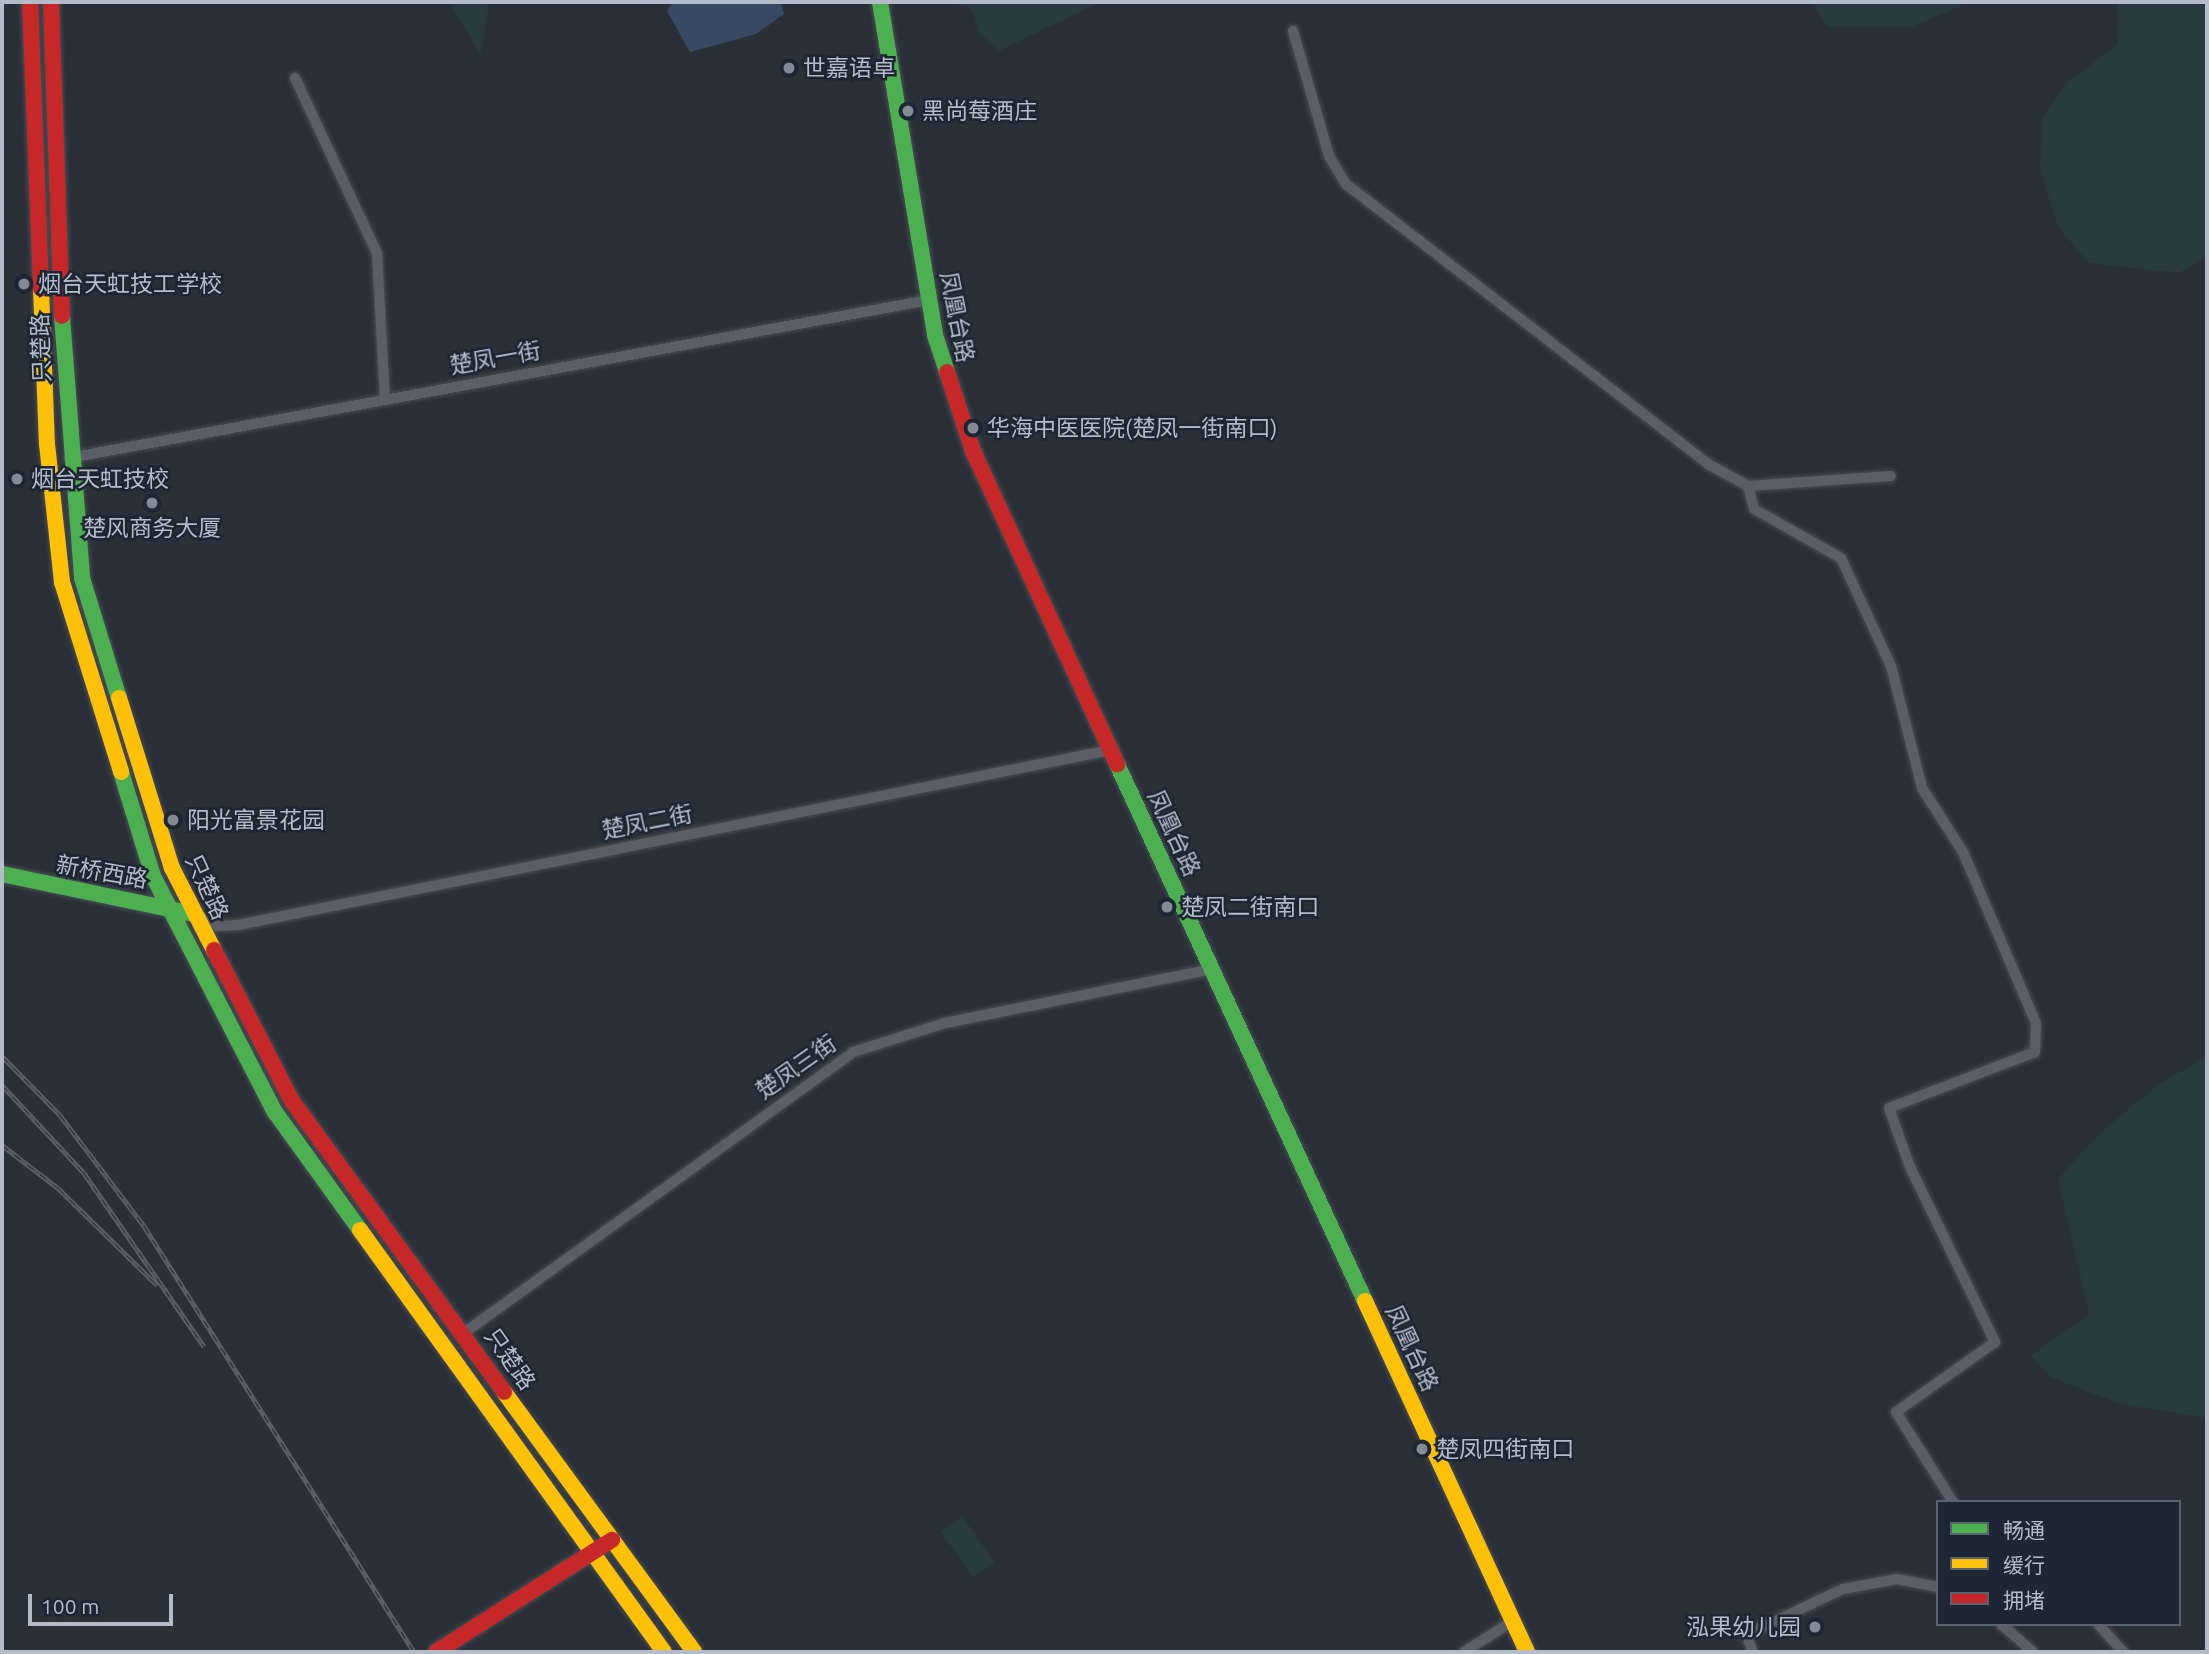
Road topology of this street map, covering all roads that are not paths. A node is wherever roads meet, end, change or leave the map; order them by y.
1 (30, 2) edge
2 (51, 2) edge
3 (880, 2) edge
4 (1293, 31) dead end
5 (295, 78) dead end
6 (929, 300) junction
7 (385, 400) junction
8 (69, 458) junction
9 (1891, 476) dead end
10 (1748, 486) junction
11 (1111, 750) junction
12 (2, 874) edge
13 (168, 905) junction
14 (194, 914) junction
15 (1212, 969) junction
16 (464, 1333) junction
17 (1952, 1500) edge
18 (612, 1541) junction
19 (592, 1555) junction
20 (1936, 1587) edge
21 (1513, 1621) junction
22 (2003, 1626) edge
23 (2100, 1626) edge
24 (441, 1649) edge
25 (664, 1652) edge
26 (694, 1652) edge
27 (1464, 1652) edge
28 (1527, 1652) edge
29 (1753, 1652) edge
30 (2033, 1652) edge
31 (2123, 1652) edge

1 - 13 main road, 只楚路
2 - 8 main road, 只楚路
3 - 6 main road, 凤凰台路
4 - 10 street
5 - 7 street
6 - 7 street, 楚凤一街
6 - 11 main road, 凤凰台路
7 - 8 street, 楚凤一街
8 - 14 main road, 只楚路
9 - 10 street
10 - 17 street
11 - 14 street, 楚凤二街
11 - 15 main road, 凤凰台路
12 - 13 main road, 新桥西路
13 - 14 main road, 新桥西路
13 - 19 main road, 只楚路
14 - 16 main road, 只楚路
15 - 16 street, 楚凤三街
15 - 21 main road, 凤凰台路
16 - 18 main road, 只楚路
18 - 19 main road
18 - 26 main road, 只楚路
19 - 24 main road
19 - 25 main road, 只楚路
20 - 29 street
21 - 27 street
21 - 28 main road, 凤凰台路
22 - 30 street
23 - 31 street

